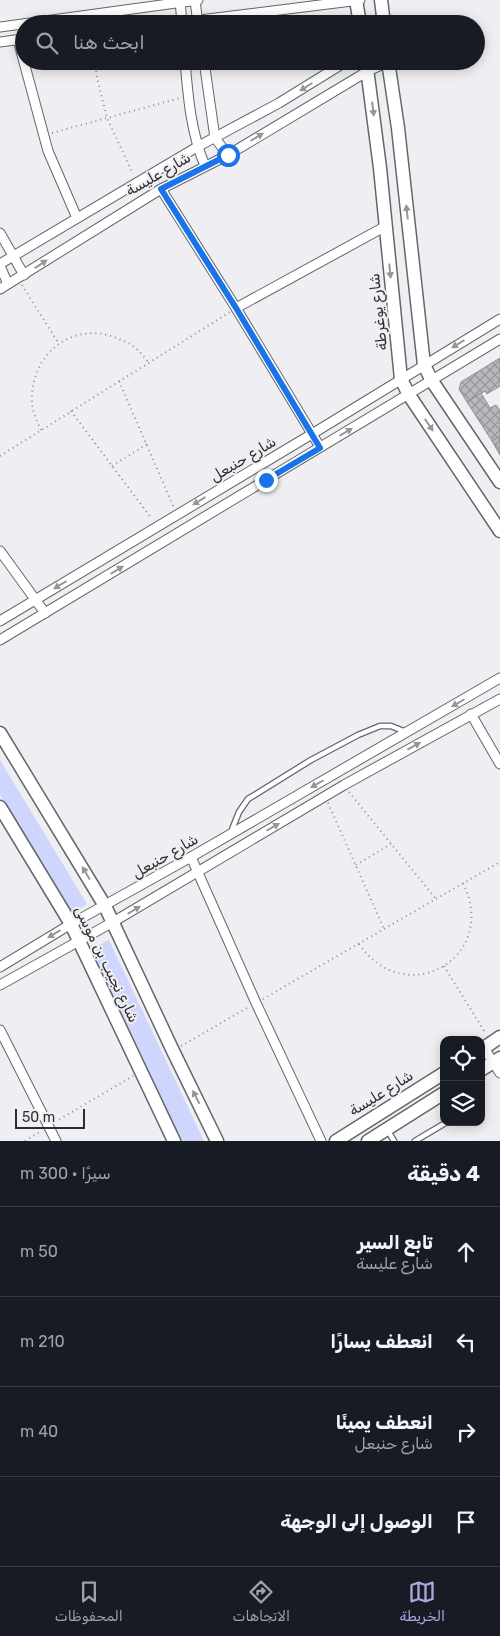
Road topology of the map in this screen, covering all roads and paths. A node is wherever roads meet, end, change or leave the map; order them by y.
1 (196, 0) edge
2 (356, 0) edge
3 (362, 0) edge
4 (381, 0) edge
5 (180, 1) edge
6 (83, 15) edge
7 (181, 15) edge
8 (197, 15) edge
9 (248, 15) edge
10 (358, 15) edge
11 (383, 15) edge
12 (15, 25) edge
13 (0, 27) edge
14 (15, 41) edge
15 (0, 42) edge
16 (28, 70) edge
17 (96, 70) edge
18 (186, 70) edge
19 (205, 70) edge
20 (332, 70) edge
21 (361, 70) edge
22 (367, 70) edge
23 (389, 70) edge
24 (188, 96) junction
25 (107, 118) junction
26 (42, 135) junction
27 (215, 138) junction
28 (197, 147) junction
29 (228, 155) junction
30 (205, 166) junction
31 (137, 183) junction
32 (161, 189) junction
33 (77, 218) junction
34 (386, 226) junction
35 (0, 233) edge
36 (14, 257) junction
37 (0, 265) edge
38 (21, 277) junction
39 (8, 284) junction
40 (0, 289) edge
41 (236, 308) junction
42 (500, 319) edge
43 (500, 339) edge
44 (59, 344) junction
45 (149, 363) junction
46 (424, 365) junction
47 (401, 379) junction
48 (119, 381) junction
49 (432, 381) junction
50 (409, 395) junction
51 (71, 411) junction
52 (41, 430) junction
53 (312, 434) junction
54 (147, 444) junction
55 (320, 448) junction
56 (0, 456) edge
57 (112, 466) junction
58 (500, 482) edge
59 (176, 514) junction
60 (157, 526) junction
61 (500, 531) edge
62 (0, 551) edge
63 (36, 600) junction
64 (45, 613) junction
65 (0, 621) edge
66 (0, 640) edge
67 (500, 678) edge
68 (500, 699) edge
69 (471, 714) junction
70 (407, 732) junction
71 (0, 733) edge
72 (500, 764) edge
73 (344, 785) junction
74 (325, 796) junction
75 (0, 807) edge
76 (230, 834) junction
77 (391, 844) junction
78 (191, 857) junction
79 (500, 862) edge
80 (356, 865) junction
81 (198, 871) junction
82 (463, 883) junction
83 (436, 899) junction
84 (105, 906) junction
85 (113, 922) junction
86 (71, 924) junction
87 (384, 929) junction
88 (78, 940) junction
89 (359, 944) junction
90 (444, 966) junction
91 (0, 967) edge
92 (0, 986) edge
93 (256, 1003) junction
94 (0, 1030) edge
95 (489, 1045) edge
96 (173, 1051) junction
97 (498, 1064) edge
98 (485, 1069) edge
99 (141, 1071) junction
100 (440, 1076) edge
101 (440, 1097) edge
102 (49, 1126) junction
103 (440, 1126) edge
104 (379, 1136) edge
105 (25, 1141) edge
106 (56, 1141) edge
107 (174, 1141) edge
108 (217, 1141) edge
109 (321, 1141) edge
110 (336, 1141) edge
111 (394, 1141) edge
112 (415, 1141) edge

1 - 5 street
1 - 8 street
2 - 3 street
2 - 9 street
2 - 10 street
4 - 11 street
5 - 6 street
5 - 7 street
12 - 13 street
14 - 15 street
16 - 26 street
17 - 25 path
18 - 24 street
19 - 27 street
20 -> 27 street, شارع عليسة
29 -> 21 street, شارع عليسة
22 -> 34 street, شارع يوغرطة
46 -> 23 street
24 - 25 path
24 - 28 street
25 - 26 path
25 - 31 path
26 - 33 street
27 - 28 street, شارع عليسة
27 - 29 street
28 - 30 street
28 - 31 street, شارع عليسة
29 - 30 street, شارع عليسة
30 - 32 street, شارع عليسة
31 - 33 street, شارع عليسة
38 -> 32 street, شارع عليسة
32 - 41 street
33 - 36 street, شارع عليسة
34 - 41 street
34 -> 47 street, شارع يوغرطة
35 - 36 street
36 - 37 street, شارع عليسة
36 - 38 street
37 - 39 street
38 - 39 street, شارع عليسة
38 - 44 path
39 - 40 street, شارع عليسة
41 - 45 path
41 - 53 street
42 -> 46 street, شارع حنبعل
43 - 49 street, شارع حنبعل
44 - 45 path
44 - 52 path
45 - 48 path
46 - 47 street, شارع حنبعل
46 - 49 street
47 - 50 street, شارع يوغرطة
47 - 53 street, شارع حنبعل
48 - 51 path
48 - 54 path
49 - 50 street, شارع حنبعل
49 - 58 street
55 -> 50 street, شارع حنبعل
50 -> 61 street, شارع يوغرطة
51 - 52 path
51 - 57 path
52 - 56 path
53 - 55 street
53 -> 59 street, شارع حنبعل
54 - 57 path
54 - 59 path
64 -> 55 street, شارع حنبعل
57 - 60 path
59 - 60 street, شارع حنبعل
60 -> 63 street, شارع حنبعل
62 - 63 street
63 - 64 street
63 - 65 street, شارع حنبعل
64 - 66 street, شارع حنبعل
67 -> 70 street, شارع حنبعل
68 - 69 street, شارع حنبعل
69 - 72 street
73 -> 69 street, شارع حنبعل
70 -> 76 street, شارع حنبعل
70 - 76 lane
84 -> 71 street
73 - 74 street, شارع حنبعل
73 - 77 path
74 - 80 path
81 -> 74 street, شارع حنبعل
75 - 86 street, شارع نجيب بن موسى
76 - 78 street, شارع حنبعل
77 - 80 path
77 - 83 path
78 - 81 street
78 - 84 street, شارع حنبعل
79 - 82 path
80 - 87 path
85 -> 81 street, شارع حنبعل
81 - 93 street
82 - 83 path
82 - 90 path
83 - 87 path
84 - 85 street
84 - 86 street, شارع حنبعل
85 - 88 street, شارع حنبعل
85 - 96 street
86 - 88 street, شارع نجيب بن موسى
86 -> 91 street, شارع حنبعل
87 - 89 path
88 - 92 street, شارع حنبعل
88 - 99 street, شارع نجيب بن موسى
89 - 90 path
89 - 93 path
90 - 95 path
93 - 96 path
93 - 109 street
94 - 102 street
95 - 97 street
108 -> 96 street
97 - 98 street
99 - 102 path
99 - 107 street, شارع نجيب بن موسى
100 - 110 street, شارع عليسة
101 - 104 street
102 - 105 path
102 - 106 street
103 - 112 lane
104 - 111 lane

